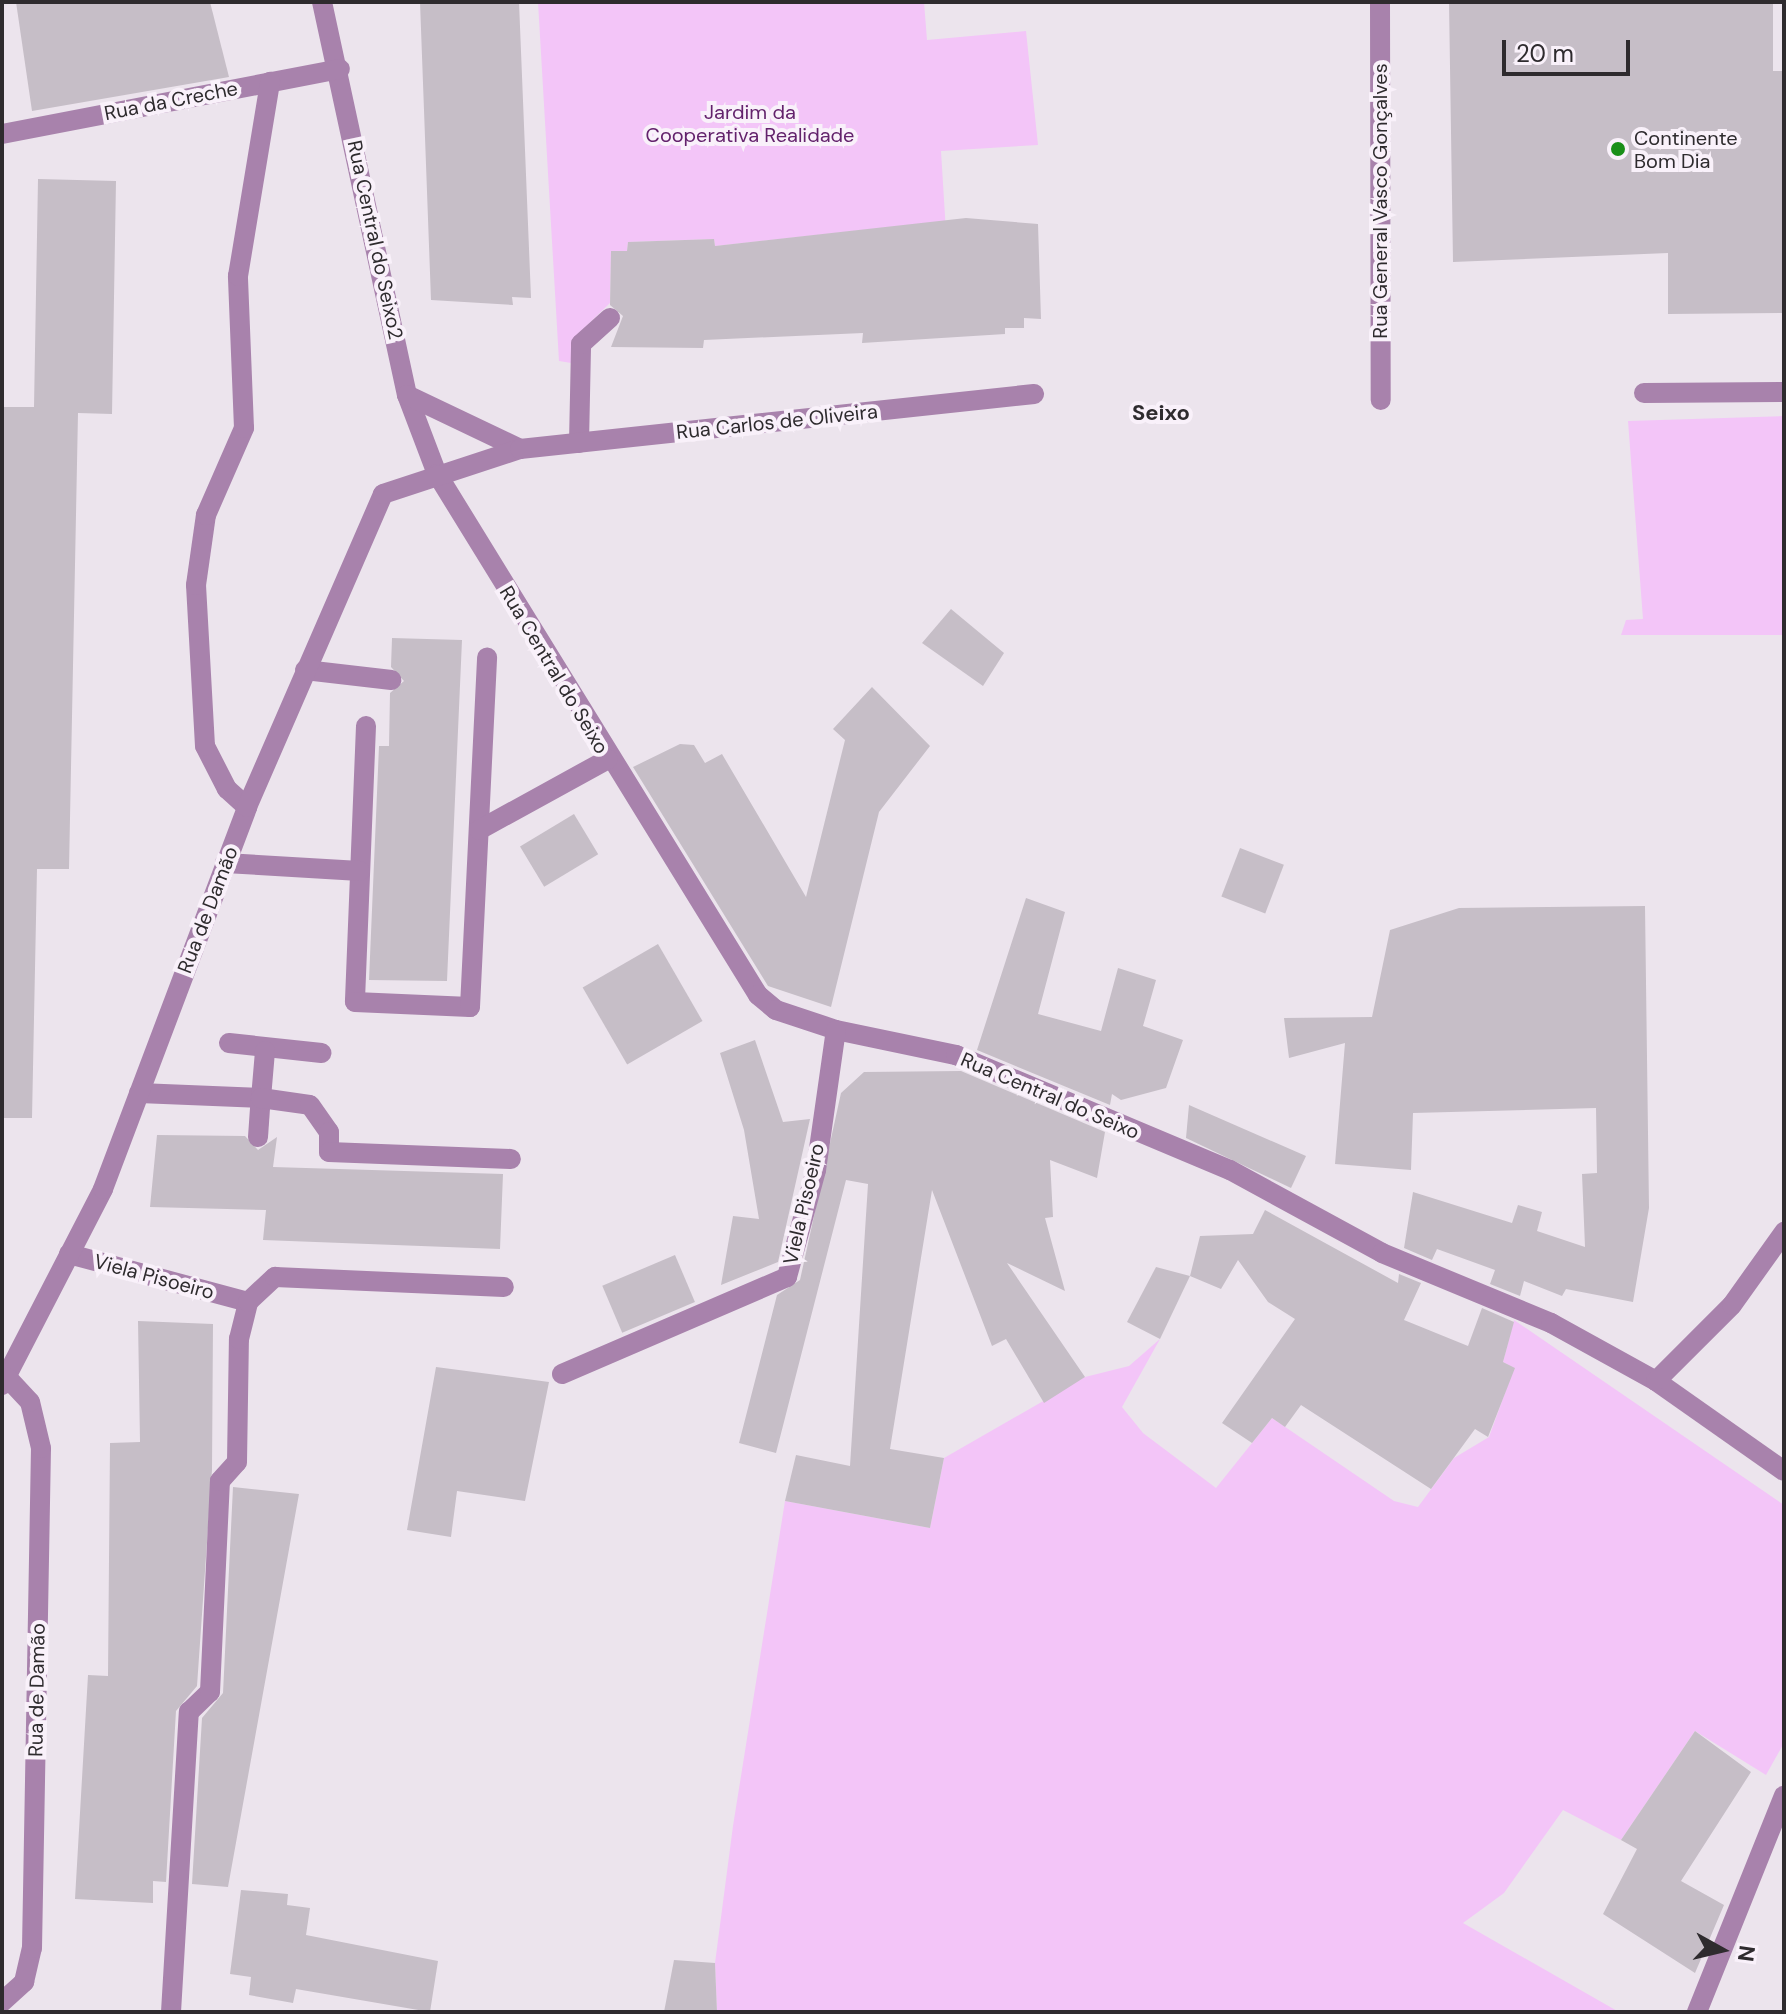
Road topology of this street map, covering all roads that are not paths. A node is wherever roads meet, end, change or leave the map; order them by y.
1 (322, 2) edge
2 (1380, 2) edge
3 (340, 69) junction
4 (270, 82) junction
5 (2, 134) edge
6 (610, 318) dead end
7 (1784, 392) edge
8 (1644, 393) dead end
9 (1034, 394) dead end
10 (407, 395) junction
11 (1381, 400) dead end
12 (579, 443) junction
13 (520, 449) junction
14 (437, 474) junction
15 (487, 657) dead end
16 (305, 670) junction
17 (391, 680) dead end
18 (366, 726) dead end
19 (608, 759) junction
20 (247, 807) junction
21 (479, 830) junction
22 (225, 863) junction
23 (360, 871) junction
24 (836, 1030) junction
25 (229, 1043) dead end
26 (265, 1051) junction
27 (321, 1053) dead end
28 (139, 1093) junction
29 (261, 1098) junction
30 (258, 1137) dead end
31 (511, 1159) dead end
32 (1784, 1232) edge
33 (69, 1254) junction
34 (504, 1287) dead end
35 (248, 1302) junction
36 (562, 1374) dead end
37 (4, 1380) edge
38 (1656, 1381) junction
39 (1784, 1471) edge
40 (1784, 1796) edge
41 (2, 2002) edge
42 (171, 2012) edge
43 (1697, 2012) edge

1 - 3 street, Rua Central do Seixo2
2 - 11 street, Rua General Vasco Gonçalves
3 - 4 street, Rua da Creche
3 - 10 street, Rua Central do Seixo2
4 - 5 street, Rua da Creche
4 - 20 street
6 - 12 street
7 - 8 street
9 - 12 street, Rua Carlos de Oliveira
10 - 13 street
10 - 14 street, Rua Central do Seixo2
12 - 13 street, Rua Carlos de Oliveira
13 - 14 street, Rua Carlos de Oliveira
14 - 16 street, Rua de Damão
14 - 19 street, Rua Central do Seixo
15 - 21 street
16 - 17 street
16 - 20 street, Rua de Damão
18 - 23 street
19 - 21 street
19 - 24 street, Rua Central do Seixo
20 - 22 street, Rua de Damão
21 - 23 street
22 - 23 street
22 - 28 street, Rua de Damão
24 - 36 street, Viela Pisoeiro
24 - 38 street, Rua Central do Seixo
25 - 26 street
26 - 27 street
26 - 29 street
28 - 29 street
28 - 33 street, Rua de Damão
29 - 30 street
29 - 31 street
32 - 38 street
33 - 35 street, Viela Pisoeiro
33 - 37 street, Rua de Damão
34 - 35 street
35 - 42 street
37 - 41 street, Rua de Damão
38 - 39 street, Rua Central do Seixo
40 - 43 street

